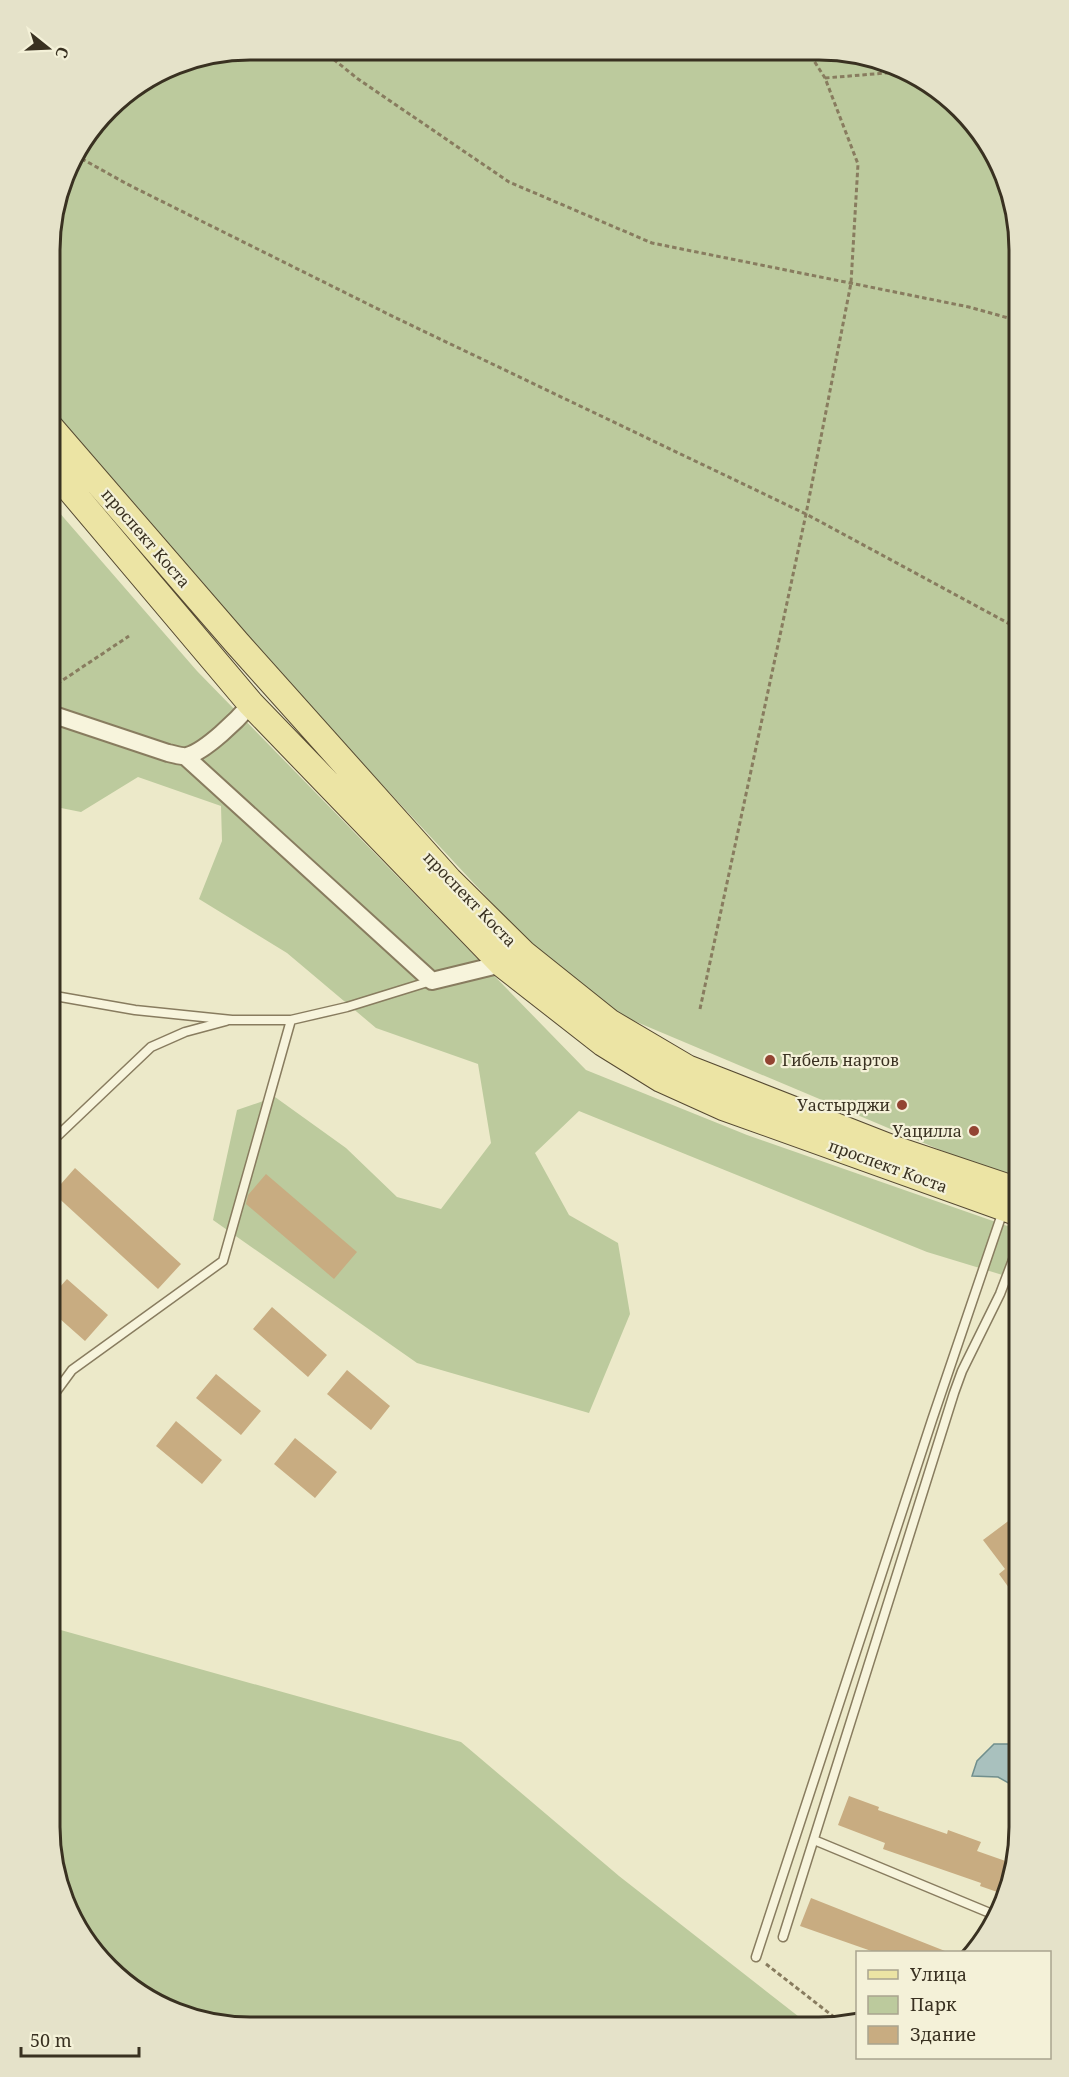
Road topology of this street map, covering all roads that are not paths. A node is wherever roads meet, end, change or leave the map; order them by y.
1 (60, 438) edge
2 (60, 478) edge
3 (251, 704) junction
4 (60, 714) edge
5 (186, 756) junction
6 (502, 964) junction
7 (432, 981) junction
8 (60, 997) edge
9 (232, 1020) junction
10 (291, 1020) junction
11 (60, 1133) edge
12 (1009, 1202) edge
13 (1009, 1202) edge
14 (1009, 1217) edge
15 (1009, 1270) edge
16 (60, 1386) edge
17 (814, 1840) junction
18 (989, 1913) edge
19 (783, 1936) dead end
20 (756, 1957) road end

1 - 12 main road, проспект Коста
2 - 3 main road, проспект Коста
3 - 5 street
3 - 6 main road, проспект Коста
4 - 5 street
5 - 7 street
6 - 7 street
6 - 13 main road, проспект Коста
7 - 10 lane
8 - 9 lane
9 - 10 lane
9 - 11 lane
10 - 16 lane
14 - 20 lane
15 - 17 lane
17 - 18 lane
17 - 19 lane

